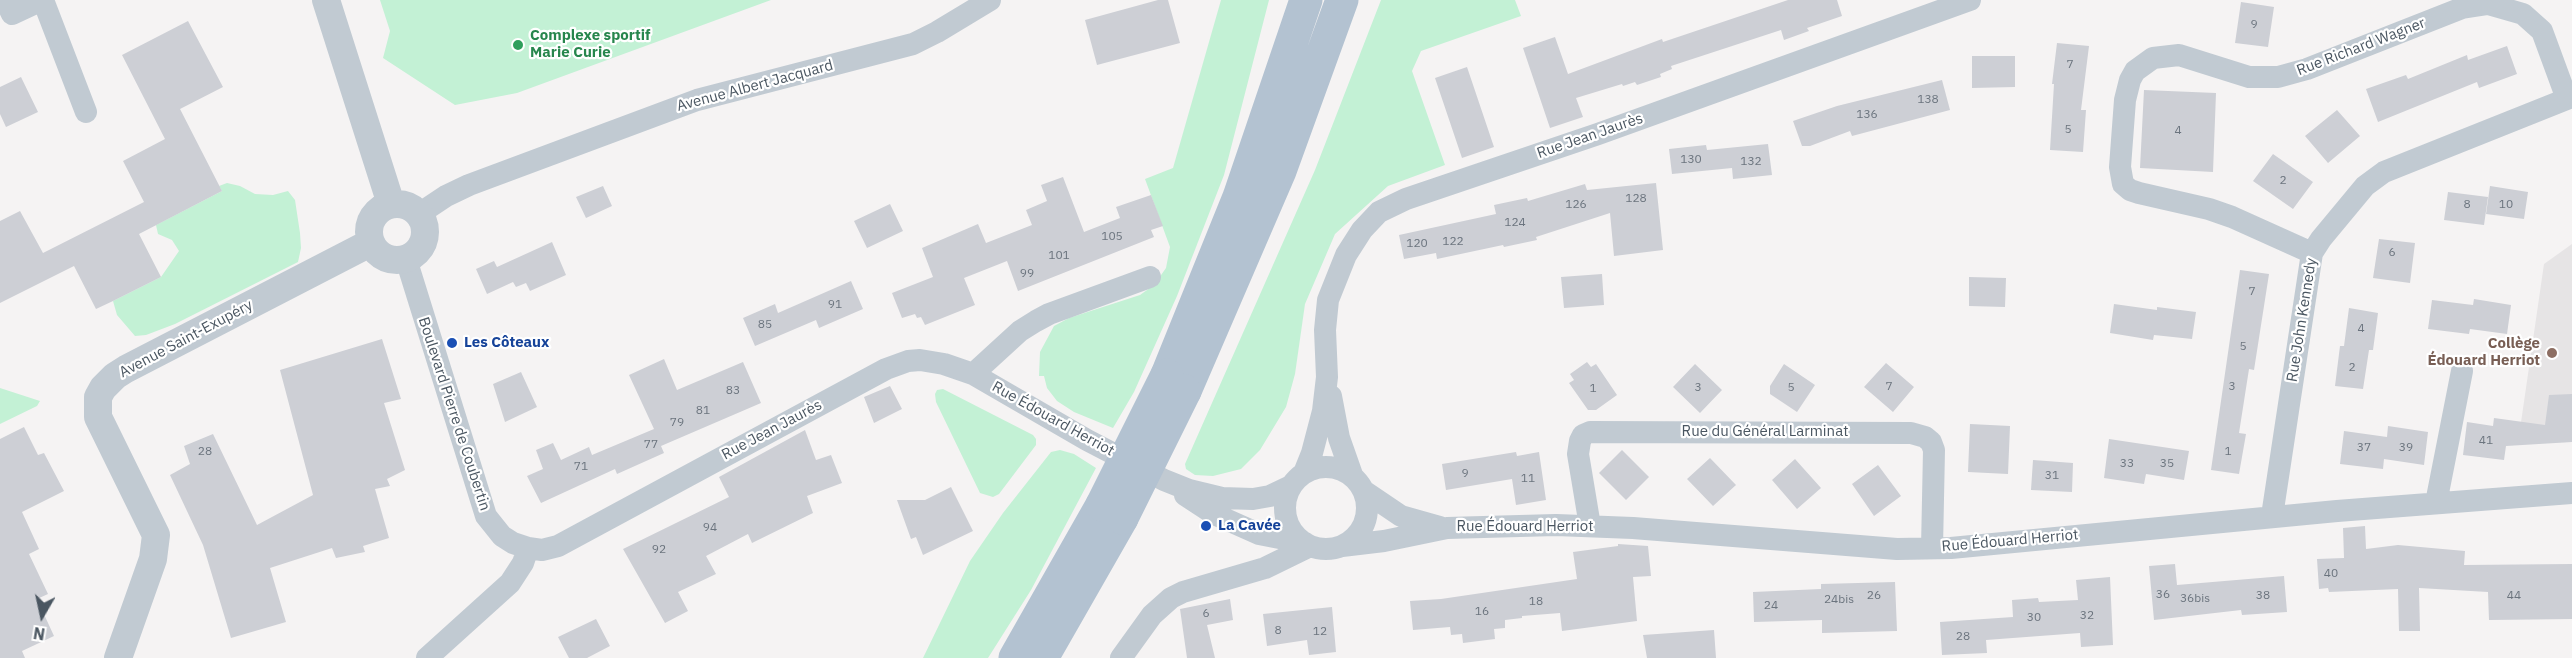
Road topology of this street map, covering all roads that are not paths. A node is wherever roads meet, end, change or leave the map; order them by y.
1 (5, 0) edge
2 (43, 0) edge
3 (326, 0) edge
4 (990, 0) edge
5 (1306, 0) edge
6 (1342, 0) edge
7 (1970, 0) edge
8 (2570, 98) edge
9 (86, 112) dead end
10 (391, 204) junction
11 (419, 214) junction
12 (370, 243) junction
13 (2312, 253) junction
14 (406, 259) junction
15 (1150, 277) dead end
16 (2462, 371) dead end
17 (973, 374) junction
18 (1327, 377) junction
19 (1176, 383) junction
20 (1164, 480) junction
21 (1297, 480) junction
22 (1358, 483) junction
23 (2572, 493) edge
24 (2436, 503) junction
25 (1112, 512) junction
26 (2272, 516) junction
27 (1590, 526) junction
28 (1447, 528) junction
29 (1307, 544) junction
30 (1342, 546) junction
31 (528, 548) junction
32 (1932, 548) junction
33 (118, 658) edge
34 (427, 658) edge
35 (1015, 658) edge
36 (1042, 658) edge
37 (1121, 658) edge

1 - 2 street
2 - 9 street
3 - 10 street
4 - 11 street, Avenue Albert Jacquard
5 - 19 main road
6 - 19 main road
7 - 18 street, Rue Jean Jaurès
8 - 13 street, Rue John Kennedy
8 - 13 street, Rue Richard Wagner
10 - 11 street
10 - 12 street
11 - 14 street
12 - 14 street
12 - 33 street, Avenue Saint-Exupéry
13 - 26 street, Rue John Kennedy
14 - 31 street, Boulevard Pierre de Coubertin
15 - 17 street
16 - 24 street
17 - 20 street, Rue Édouard Herriot
17 - 31 street, Rue Jean Jaurès
18 - 21 street, Rue Jean Jaurès
18 - 22 street, Rue Jean Jaurès
19 - 25 main road, bridge
20 - 21 street, Rue Édouard Herriot
20 - 29 street, Rue Édouard Herriot
21 - 22 street
21 - 29 street
22 - 28 street, Rue Édouard Herriot
22 - 30 street
23 - 24 street, Rue Édouard Herriot
24 - 26 street, Rue Édouard Herriot
25 - 35 main road
25 - 36 main road
26 - 32 street, Rue Édouard Herriot
27 - 28 street, Rue Édouard Herriot
27 - 32 street, Rue Édouard Herriot
27 - 32 street, Rue du Général Larminat
28 - 30 street, Rue Édouard Herriot
29 - 30 street
29 - 37 street
31 - 34 street

